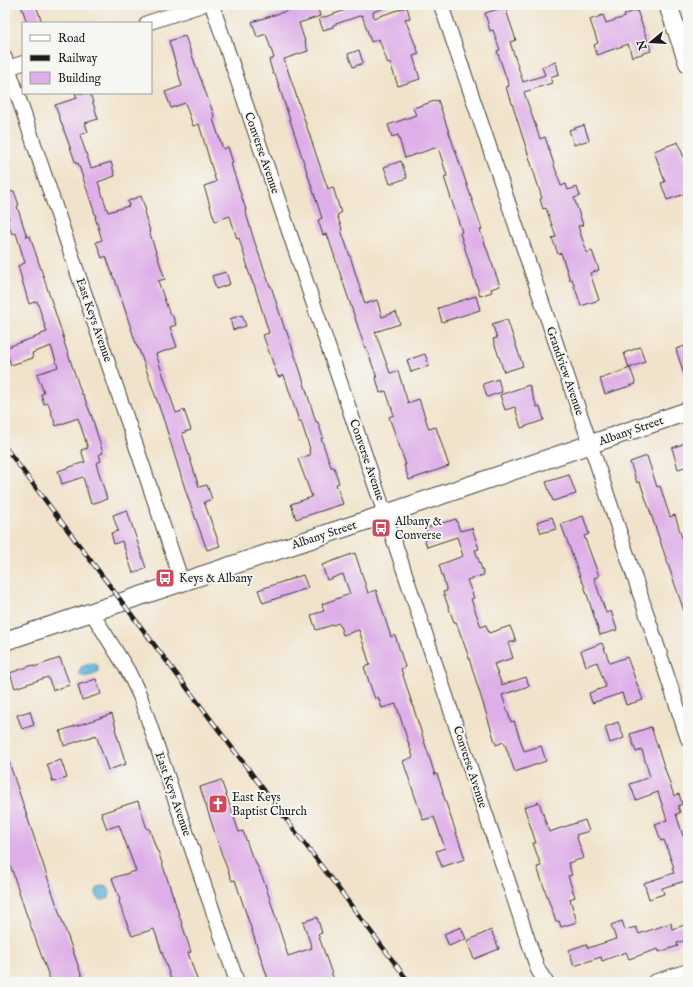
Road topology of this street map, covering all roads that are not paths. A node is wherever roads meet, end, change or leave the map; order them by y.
1 (202, 5) edge
2 (212, 5) edge
3 (441, 5) edge
4 (668, 5) edge
5 (150, 22) edge
6 (688, 63) edge
7 (22, 64) edge
8 (6, 65) edge
9 (688, 411) edge
10 (590, 444) junction
11 (386, 514) junction
12 (182, 582) junction
13 (92, 613) junction
14 (5, 641) edge
15 (688, 739) edge
16 (688, 971) edge
17 (237, 982) edge
18 (546, 982) edge
19 (654, 982) edge

1 - 5 street
2 - 11 street, Converse Avenue
3 - 10 street, Grandview Avenue
4 - 6 street
7 - 8 street
8 - 12 street, East Keys Avenue
9 - 10 street, Albany Street
10 - 11 street, Albany Street
10 - 15 street, Grandview Avenue
11 - 12 street, Albany Street
11 - 18 street, Converse Avenue
12 - 13 street, Albany Street
13 - 14 street, Albany Street
13 - 17 street, East Keys Avenue
16 - 19 street

